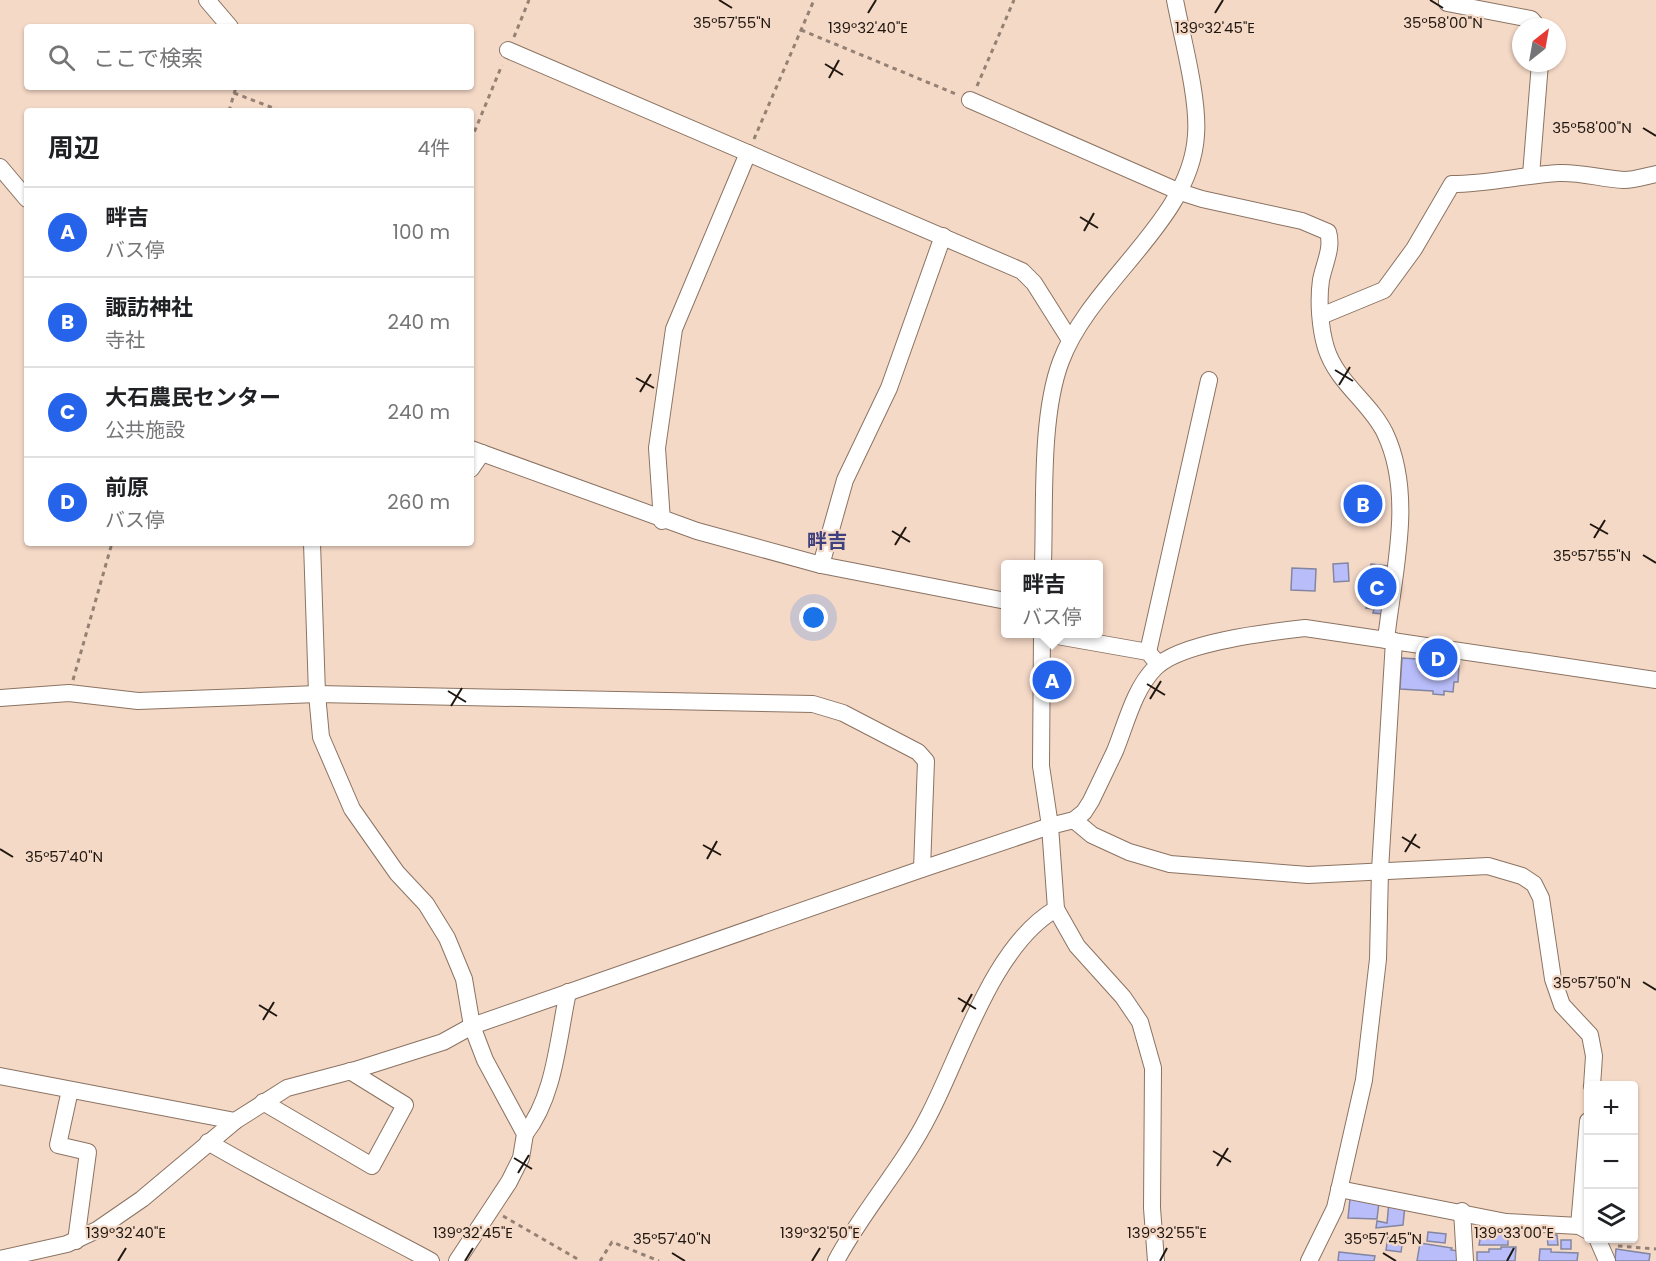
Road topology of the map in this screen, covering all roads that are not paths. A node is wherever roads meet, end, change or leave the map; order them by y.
1 (207, 0) edge
2 (1175, 0) edge
3 (1447, 0) edge
4 (1526, 18) edge
5 (227, 24) edge
6 (508, 50) road end
7 (1539, 72) edge
8 (970, 100) road end
9 (748, 153) junction
10 (0, 167) edge
11 (1656, 174) edge
12 (1531, 175) junction
13 (1180, 192) junction
14 (24, 195) edge
15 (943, 236) junction
16 (1321, 316) junction
17 (1070, 340) junction
18 (1209, 380) dead end
19 (477, 451) edge
20 (662, 521) junction
21 (312, 546) edge
22 (1043, 560) edge
23 (821, 565) junction
24 (1001, 601) edge
25 (1044, 638) edge
26 (1065, 638) edge
27 (1390, 640) junction
28 (1153, 659) junction
29 (1656, 680) edge
30 (317, 694) junction
31 (0, 698) edge
32 (1074, 820) junction
33 (1050, 826) junction
34 (922, 869) junction
35 (1380, 870) junction
36 (1056, 909) junction
37 (568, 992) junction
38 (472, 1026) junction
39 (350, 1071) junction
40 (0, 1076) edge
41 (1592, 1081) edge
42 (70, 1090) junction
43 (263, 1102) junction
44 (235, 1121) junction
45 (525, 1134) junction
46 (1587, 1135) edge
47 (208, 1142) junction
48 (1339, 1189) junction
49 (1585, 1189) edge
50 (1462, 1211) junction
51 (1584, 1228) edge
52 (76, 1241) junction
53 (0, 1259) edge
54 (431, 1261) edge
55 (457, 1261) edge
56 (836, 1261) edge
57 (1156, 1261) edge
58 (1309, 1261) edge
59 (1465, 1261) edge

1 - 5 street
2 - 13 street
3 - 4 street
6 - 9 street
7 - 12 street
8 - 13 street
9 - 15 street
9 - 20 street
10 - 14 street
11 - 12 street
12 - 16 street
13 - 16 street
13 - 17 street
15 - 17 street
15 - 23 street
16 - 27 street
17 - 22 street
18 - 28 street
19 - 20 street
20 - 23 street
21 - 30 street
23 - 24 street
25 - 33 street
26 - 28 street
27 - 28 street
27 - 29 street
27 - 35 street
28 - 32 street
30 - 31 street
30 - 34 street
30 - 38 street
32 - 33 street
32 - 35 street
33 - 34 street
33 - 36 street
34 - 37 street
35 - 41 street
35 - 48 street
36 - 56 street
36 - 57 street
37 - 38 street
37 - 45 street
38 - 39 street
38 - 45 street
39 - 43 street
39 - 43 street
40 - 42 street
42 - 44 street
42 - 52 street
43 - 44 street
44 - 47 street
45 - 55 street
46 - 49 street
47 - 52 street
47 - 54 street
48 - 50 street
48 - 58 street
50 - 51 street
50 - 59 street
52 - 53 street

